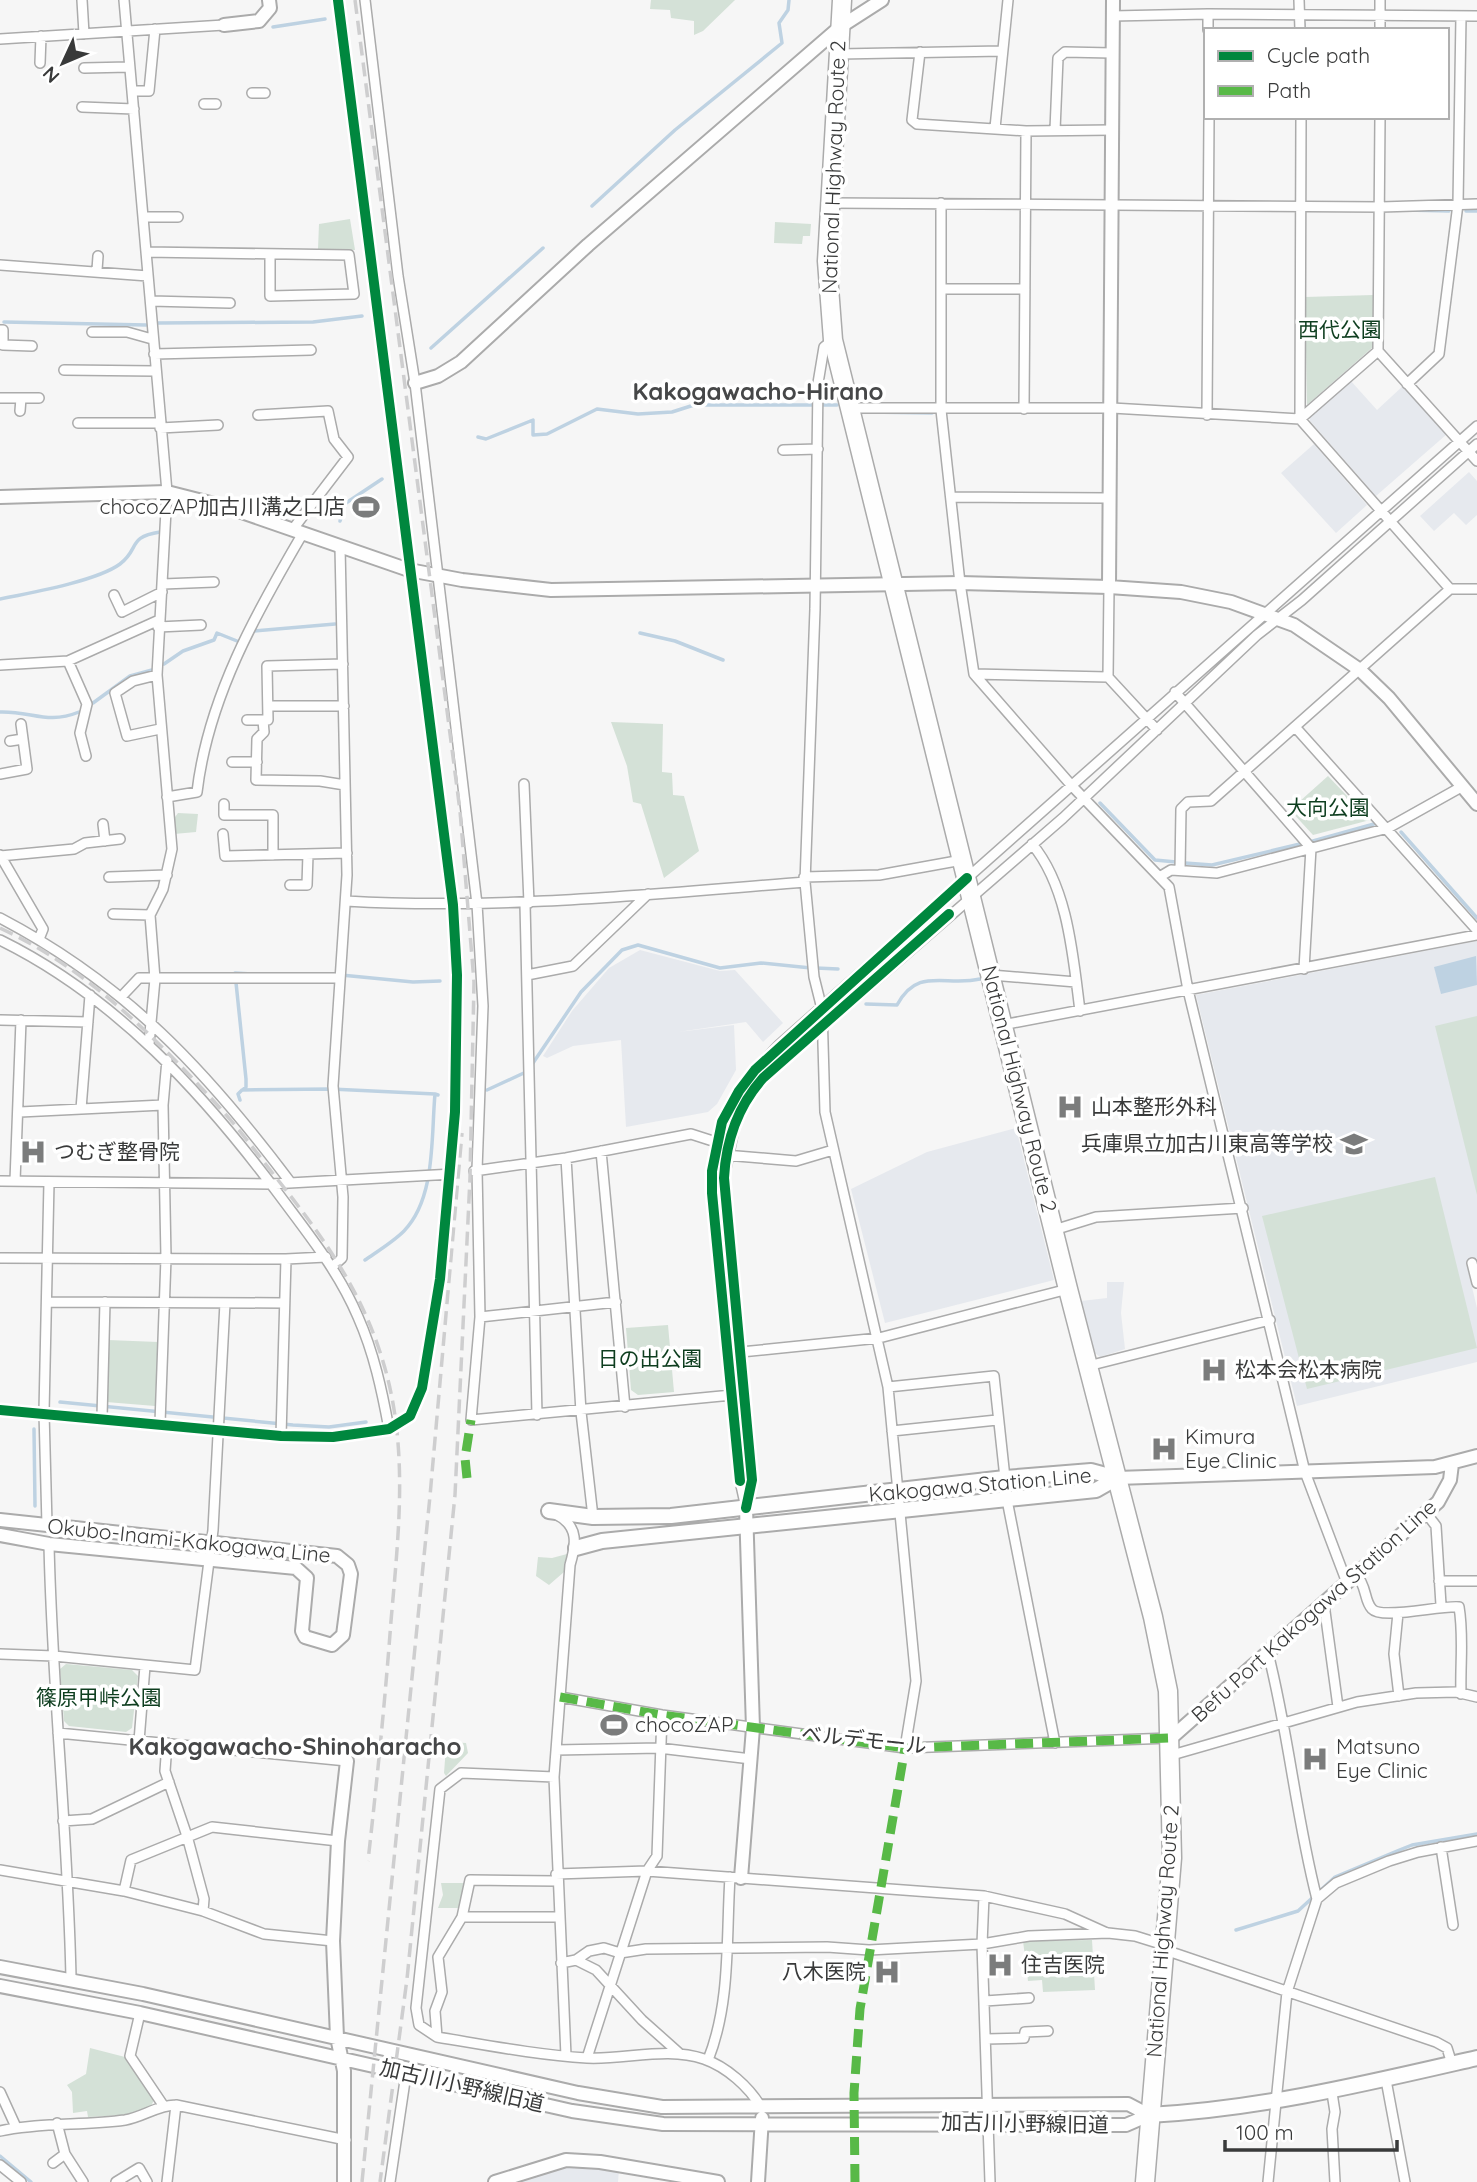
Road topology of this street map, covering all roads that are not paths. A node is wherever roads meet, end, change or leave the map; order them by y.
1 (82, 0) edge
2 (124, 0) edge
3 (269, 0) edge
4 (338, 0) edge
5 (365, 0) edge
6 (842, 0) edge
7 (882, 0) edge
8 (1008, 0) edge
9 (1113, 0) edge
10 (1299, 0) edge
11 (1380, 0) edge
12 (1208, 14) junction
13 (1300, 14) junction
14 (1380, 15) junction
15 (1112, 16) junction
16 (1461, 16) junction
17 (1477, 16) edge
18 (224, 25) joint
19 (840, 27) junction
20 (1208, 28) edge
21 (1300, 28) edge
22 (1380, 28) edge
23 (155, 29) junction
24 (126, 31) junction
25 (84, 34) junction
26 (41, 36) junction
27 (0, 39) edge
28 (1003, 51) junction
29 (920, 52) junction
30 (1112, 53) junction
31 (839, 54) junction
32 (40, 63) dead end
33 (84, 68) dead end
34 (129, 68) junction
35 (132, 91) junction
36 (252, 93) dead end
37 (265, 93) dead end
38 (204, 104) dead end
39 (216, 104) dead end
40 (82, 107) dead end
41 (134, 109) junction
42 (1209, 119) edge
43 (1301, 119) edge
44 (1380, 119) edge
45 (995, 128) junction
46 (1055, 130) junction
47 (1113, 130) junction
48 (1026, 131) junction
49 (831, 203) junction
50 (940, 203) junction
51 (1025, 204) junction
52 (1207, 204) junction
53 (1301, 204) junction
54 (1458, 204) junction
55 (1477, 204) edge
56 (1112, 205) junction
57 (1381, 206) junction
58 (143, 217) junction
59 (178, 217) dead end
60 (146, 252) junction
61 (270, 255) junction
62 (98, 256) dead end
63 (0, 265) edge
64 (97, 271) junction
65 (148, 276) junction
66 (941, 289) junction
67 (1025, 289) junction
68 (151, 301) junction
69 (230, 303) dead end
70 (0, 330) edge
71 (92, 332) dead end
72 (152, 339) junction
73 (833, 340) junction
74 (32, 346) dead end
75 (311, 350) dead end
76 (1378, 351) junction
77 (154, 354) junction
78 (64, 370) dead end
79 (155, 371) junction
80 (415, 383) junction
81 (1407, 384) junction
82 (0, 398) edge
83 (21, 398) junction
84 (39, 398) dead end
85 (852, 408) junction
86 (1112, 408) junction
87 (1024, 409) junction
88 (942, 410) junction
89 (20, 411) dead end
90 (258, 415) dead end
91 (1207, 415) junction
92 (1300, 419) junction
93 (78, 423) dead end
94 (218, 425) dead end
95 (160, 426) junction
96 (1477, 426) edge
97 (1460, 441) junction
98 (1477, 444) edge
99 (818, 449) junction
100 (782, 450) dead end
101 (1468, 452) junction
102 (1477, 461) edge
103 (167, 492) junction
104 (0, 497) edge
105 (951, 497) junction
106 (1110, 498) junction
107 (1382, 512) junction
108 (1390, 521) junction
109 (298, 531) junction
110 (340, 547) junction
111 (409, 570) junction
112 (437, 577) junction
113 (214, 582) dead end
114 (895, 583) junction
115 (960, 583) junction
116 (814, 586) junction
117 (1109, 587) junction
118 (163, 588) junction
119 (1450, 589) junction
120 (1477, 589) edge
121 (114, 595) dead end
122 (1266, 613) junction
123 (1279, 619) junction
124 (159, 624) junction
125 (201, 625) dead end
126 (68, 661) junction
127 (343, 664) junction
128 (0, 665) edge
129 (1360, 670) junction
130 (974, 674) junction
131 (157, 676) junction
132 (1108, 677) junction
133 (1175, 692) junction
134 (1186, 705) junction
135 (268, 706) junction
136 (344, 706) junction
137 (1146, 718) junction
138 (247, 720) dead end
139 (263, 720) junction
140 (20, 724) dead end
141 (1296, 728) junction
142 (160, 729) junction
143 (1157, 730) junction
144 (23, 739) junction
145 (10, 741) dead end
146 (86, 755) dead end
147 (232, 762) dead end
148 (257, 762) junction
149 (1245, 771) junction
150 (0, 774) edge
151 (524, 784) dead end
152 (345, 785) junction
153 (1072, 786) junction
154 (1463, 786) junction
155 (167, 797) junction
156 (1083, 798) junction
157 (224, 804) dead end
158 (1477, 804) edge
159 (103, 824) dead end
160 (1388, 828) junction
161 (223, 834) dead end
162 (120, 839) dead end
163 (105, 841) junction
164 (1032, 844) junction
165 (1311, 848) junction
166 (346, 853) junction
167 (307, 854) junction
168 (0, 855) edge
169 (273, 855) junction
170 (962, 860) junction
171 (1180, 870) junction
172 (167, 874) junction
173 (1161, 876) junction
174 (109, 877) dead end
175 (804, 880) junction
176 (290, 885) dead end
177 (969, 886) junction
178 (648, 894) junction
179 (346, 901) junction
180 (527, 903) junction
181 (477, 904) junction
182 (453, 905) junction
183 (113, 914) dead end
184 (150, 915) junction
185 (0, 918) edge
186 (1477, 933) edge
187 (39, 939) junction
188 (0, 940) edge
189 (1304, 969) junction
190 (527, 975) junction
191 (991, 975) junction
192 (95, 978) junction
193 (338, 978) junction
194 (155, 979) junction
195 (1076, 982) junction
196 (1188, 989) junction
197 (88, 994) junction
198 (122, 996) junction
199 (821, 1009) junction
200 (1080, 1011) junction
201 (0, 1020) edge
202 (21, 1020) junction
203 (88, 1022) junction
204 (151, 1022) junction
205 (821, 1024) junction
206 (1002, 1025) junction
207 (149, 1044) junction
208 (167, 1060) junction
209 (163, 1105) junction
210 (81, 1109) junction
211 (20, 1112) junction
212 (735, 1124) junction
213 (718, 1140) junction
214 (833, 1150) junction
215 (601, 1151) junction
216 (566, 1158) junction
217 (726, 1158) junction
218 (533, 1163) junction
219 (476, 1171) junction
220 (451, 1174) junction
221 (0, 1181) edge
222 (15, 1181) junction
223 (342, 1181) junction
224 (49, 1182) junction
225 (164, 1182) junction
226 (291, 1183) junction
227 (271, 1184) junction
228 (1242, 1208) junction
229 (1054, 1230) junction
230 (326, 1257) junction
231 (0, 1258) edge
232 (48, 1258) junction
233 (166, 1258) junction
234 (286, 1259) junction
235 (1472, 1263) dead end
236 (332, 1267) junction
237 (1477, 1283) edge
238 (1068, 1289) junction
239 (105, 1301) junction
240 (164, 1301) junction
241 (48, 1302) junction
242 (616, 1302) junction
243 (225, 1303) junction
244 (284, 1303) junction
245 (573, 1307) junction
246 (535, 1310) junction
247 (480, 1317) junction
248 (1270, 1320) junction
249 (879, 1338) junction
250 (741, 1352) junction
251 (1088, 1366) junction
252 (888, 1387) junction
253 (732, 1395) junction
254 (625, 1407) junction
255 (0, 1410) edge
256 (44, 1412) junction
257 (581, 1412) junction
258 (537, 1415) junction
259 (102, 1417) junction
260 (997, 1420) junction
261 (160, 1423) junction
262 (220, 1429) junction
263 (389, 1429) junction
264 (892, 1432) junction
265 (281, 1436) junction
266 (1477, 1456) edge
267 (1452, 1464) junction
268 (1306, 1472) junction
269 (1006, 1478) junction
270 (1117, 1478) junction
271 (898, 1492) junction
272 (1007, 1500) junction
273 (746, 1508) junction
274 (899, 1510) junction
275 (549, 1511) joint
276 (1426, 1513) junction
277 (593, 1517) junction
278 (0, 1520) edge
279 (47, 1525) junction
280 (748, 1527) junction
281 (0, 1535) edge
282 (211, 1543) junction
283 (49, 1544) junction
284 (576, 1548) junction
285 (209, 1560) junction
286 (1352, 1579) junction
287 (1439, 1581) junction
288 (1477, 1581) edge
289 (1324, 1604) junction
290 (1441, 1605) junction
291 (1398, 1613) junction
292 (1268, 1653) junction
293 (0, 1654) edge
294 (54, 1656) junction
295 (145, 1666) junction
296 (1461, 1694) junction
297 (1399, 1696) junction
298 (560, 1697) junction
299 (1477, 1697) edge
300 (1338, 1707) junction
301 (662, 1715) junction
302 (1285, 1723) junction
303 (752, 1728) junction
304 (58, 1733) junction
305 (139, 1741) junction
306 (1055, 1743) junction
307 (167, 1744) junction
308 (1171, 1746) junction
309 (659, 1748) junction
310 (905, 1748) junction
311 (556, 1750) junction
312 (751, 1759) junction
313 (347, 1761) joint
314 (554, 1777) junction
315 (169, 1782) junction
316 (63, 1821) junction
317 (187, 1836) junction
318 (338, 1840) junction
319 (1477, 1841) edge
320 (1441, 1847) junction
321 (0, 1870) edge
322 (647, 1871) junction
323 (556, 1877) junction
324 (735, 1878) junction
325 (69, 1881) junction
326 (124, 1891) junction
327 (984, 1896) junction
328 (1317, 1899) junction
329 (202, 1911) junction
330 (462, 1917) junction
331 (558, 1917) junction
332 (1452, 1925) dead end
333 (1108, 1933) junction
334 (333, 1941) junction
335 (982, 1944) junction
336 (1164, 1945) junction
337 (725, 1949) junction
338 (620, 1953) junction
339 (576, 1960) junction
340 (561, 1963) junction
341 (0, 1967) edge
342 (71, 1978) junction
343 (610, 1985) junction
344 (0, 1986) edge
345 (1287, 1992) junction
346 (1028, 1998) dead end
347 (985, 2001) junction
348 (140, 2013) junction
349 (1048, 2031) dead end
350 (337, 2037) junction
351 (437, 2038) junction
352 (986, 2039) junction
353 (679, 2053) junction
354 (566, 2056) junction
355 (587, 2058) junction
356 (341, 2059) junction
357 (708, 2060) junction
358 (1476, 2062) edge
359 (1451, 2064) junction
360 (406, 2074) junction
361 (1386, 2080) junction
362 (0, 2092) edge
363 (1332, 2093) junction
364 (1275, 2102) junction
365 (163, 2105) junction
366 (176, 2105) junction
367 (987, 2106) junction
368 (761, 2107) junction
369 (1149, 2115) junction
370 (57, 2123) junction
371 (987, 2124) junction
372 (764, 2126) junction
373 (16, 2127) junction
374 (0, 2131) edge
375 (346, 2140) junction
376 (65, 2154) junction
377 (53, 2163) dead end
378 (0, 2165) edge
379 (697, 2180) edge
380 (21, 2182) edge
381 (83, 2182) edge
382 (116, 2182) edge
383 (147, 2182) edge
384 (167, 2182) edge
385 (344, 2182) edge
386 (390, 2182) edge
387 (495, 2182) edge
388 (718, 2182) edge
389 (758, 2182) edge
390 (990, 2182) edge
391 (1145, 2182) edge
392 (1268, 2182) edge
393 (1335, 2182) edge
394 (1405, 2182) edge

1 - 25 street
2 - 24 street
3 - 18 street
4 - 111 street
5 - 80 street
6 - 19 highway, National Highway Route 2
7 - 19 street
8 - 28 street
9 - 15 street
10 - 13 street
11 - 14 street
12 - 13 street
12 - 15 street
12 - 20 street
13 - 14 street
13 - 21 street
14 - 16 street
14 - 22 street
15 - 30 street
16 - 17 street
16 - 54 street
18 - 23 street
19 - 31 highway, National Highway Route 2
19 - 80 street
23 - 24 street
23 - 35 street
24 - 25 street
24 - 34 street
25 - 26 street
26 - 27 street
26 - 32 street
28 - 29 street
28 - 45 street
29 - 31 street
29 - 45 street
30 - 46 street
30 - 47 street
31 - 49 highway, National Highway Route 2
33 - 34 street
34 - 35 street
35 - 41 street
36 - 37 street
38 - 39 street
40 - 41 street
41 - 58 street
42 - 52 street
43 - 53 street
44 - 57 street
45 - 48 street
46 - 47 street
46 - 48 street
47 - 56 street
48 - 51 street
49 - 50 street
49 - 73 highway, National Highway Route 2
50 - 51 street
50 - 66 street
51 - 56 street
51 - 67 street
52 - 53 street
52 - 56 street
52 - 91 street
53 - 57 street
53 - 92 street
54 - 55 street
54 - 57 street
54 - 81 street
56 - 86 street
57 - 76 street
58 - 59 street
58 - 60 street
60 - 61 street
60 - 65 street
61 - 61 street
62 - 64 street
63 - 64 street
64 - 65 street
65 - 68 street
66 - 67 street
66 - 88 street
67 - 87 street
68 - 69 street
68 - 72 street
70 - 74 street
71 - 72 street
72 - 77 street
73 - 85 highway, National Highway Route 2
73 - 99 street
75 - 77 street
76 - 81 street
76 - 92 street
77 - 79 street
78 - 79 street
79 - 95 street
80 - 112 street
81 - 97 street
82 - 83 street
83 - 84 street
83 - 89 street
85 - 88 street
85 - 114 highway, National Highway Route 2
86 - 87 street
86 - 91 street
86 - 106 street
87 - 88 street
88 - 105 street
90 - 109 street
91 - 92 street
92 - 107 street
93 - 95 street
94 - 95 street
95 - 103 street
96 - 97 street
97 - 101 street
97 - 107 street
98 - 101 street
99 - 100 street
99 - 116 street
101 - 102 street
101 - 108 street
103 - 104 street
103 - 109 street
103 - 118 street
105 - 106 street
105 - 115 street
106 - 117 street
107 - 108 street
107 - 122 street
108 - 119 street
108 - 123 street
109 - 110 street
109 - 155 street
110 - 111 street
110 - 127 street
111 - 112 street
111 - 182 street
112 - 116 street
112 - 181 street
113 - 118 street
114 - 115 street
114 - 116 street
114 - 170 highway, National Highway Route 2
115 - 117 street
115 - 130 street
116 - 175 street
117 - 122 street
117 - 132 street
118 - 121 street
118 - 124 street
119 - 120 street
119 - 129 street
122 - 123 street
122 - 133 street
123 - 129 street
123 - 134 street
124 - 125 street
124 - 126 street
124 - 131 street
126 - 128 street
126 - 146 street
127 - 135 street
127 - 136 street
129 - 141 street
129 - 154 street
130 - 132 street
130 - 153 street
131 - 142 street
131 - 142 street
132 - 137 street
133 - 134 street
133 - 137 street
134 - 143 street
134 - 149 street
135 - 136 street
135 - 139 street
136 - 152 street
137 - 143 street
137 - 153 street
138 - 139 street
139 - 148 street
140 - 144 street
141 - 149 street
141 - 160 street
142 - 155 street
143 - 156 street
144 - 145 street
144 - 150 street
147 - 148 street
148 - 152 street
149 - 165 street
149 - 171 street
151 - 180 street
152 - 166 street
153 - 156 street
153 - 177 street
154 - 158 street
154 - 160 street
155 - 172 street
156 - 164 street
156 - 173 street
157 - 169 street
159 - 163 street
160 - 165 street
160 - 186 street
161 - 169 street
162 - 163 street
163 - 168 street
164 - 177 street
164 - 195 street
165 - 171 street
165 - 189 street
166 - 167 street
166 - 179 street
167 - 169 street
167 - 176 street
168 - 187 street
170 - 175 street
170 - 177 highway, National Highway Route 2
171 - 173 street
172 - 174 street
172 - 184 street
173 - 196 street
175 - 178 street
175 - 199 street
177 - 191 highway, National Highway Route 2
177 - 199 street
177 - 205 street
178 - 180 street
178 - 190 street
179 - 182 street
179 - 193 street
180 - 181 street
180 - 190 street
181 - 182 street
181 - 219 street
182 - 220 street
183 - 184 street
184 - 194 street
185 - 187 street
186 - 189 street
187 - 192 street
188 - 197 street
189 - 196 street
190 - 218 street
191 - 195 street
191 - 206 highway, National Highway Route 2
192 - 197 street
192 - 198 street
193 - 194 street
193 - 223 street
194 - 198 street
194 - 204 street
195 - 200 street
196 - 200 street
196 - 228 street
197 - 203 street
197 - 207 street
198 - 204 street
199 - 205 street
199 - 213 street
200 - 206 street
201 - 202 street
202 - 203 street
202 - 211 street
203 - 210 street
204 - 207 street
204 - 226 street
205 - 212 street
205 - 214 street
206 - 229 highway, National Highway Route 2
207 - 208 street
208 - 209 street
208 - 227 street
209 - 210 street
209 - 225 street
210 - 211 street
211 - 222 street
212 - 213 street
212 - 217 street
213 - 215 street
213 - 217 street
213 - 253 street
214 - 217 street
214 - 249 street
215 - 216 street
215 - 242 street
216 - 218 street
216 - 245 street
217 - 250 street
218 - 219 street
218 - 246 street
219 - 247 street
220 - 223 street
220 - 263 street
221 - 222 street
222 - 224 street
223 - 226 street
223 - 236 street
224 - 225 street
224 - 232 street
225 - 227 street
225 - 233 street
226 - 227 street
227 - 230 street
228 - 229 street
228 - 248 street
229 - 238 highway, National Highway Route 2
230 - 234 street
230 - 236 street
231 - 232 street
232 - 233 street
232 - 241 street
233 - 234 street
233 - 240 street
234 - 244 street
235 - 237 street
236 - 263 street
238 - 249 street
238 - 251 highway, National Highway Route 2
239 - 240 street
239 - 241 street
239 - 259 street
240 - 243 street
240 - 261 street
241 - 256 street
242 - 245 street
242 - 254 street
243 - 244 street
243 - 262 street
244 - 265 street
245 - 246 street
245 - 257 street
246 - 247 street
246 - 258 street
247 - 258 street
248 - 251 street
248 - 268 street
249 - 250 street
249 - 252 street
250 - 273 street
251 - 270 highway, National Highway Route 2
252 - 260 street
252 - 264 street
253 - 254 street
253 - 273 street
254 - 257 street
255 - 256 street
256 - 259 street
256 - 279 street
257 - 258 street
257 - 277 street
259 - 261 street
260 - 264 street
260 - 269 street
261 - 262 street
262 - 265 street
262 - 282 street
263 - 265 street
264 - 271 street
266 - 267 street
267 - 268 street
267 - 276 street, Befu Port Kakogawa Station Line
268 - 270 street
268 - 286 street
269 - 270 main road, Kakogawa Station Line
269 - 271 main road, Kakogawa Station Line
270 - 272 main road, Kakogawa Station Line
270 - 308 highway, National Highway Route 2
271 - 273 main road, Kakogawa Station Line
271 - 274 street
272 - 274 main road, Kakogawa Station Line
272 - 306 street
273 - 277 main road, Kakogawa Station Line
273 - 280 street
274 - 280 main road, Kakogawa Station Line
274 - 310 street
275 - 277 main road, Kakogawa Station Line
275 - 284 street
276 - 286 street, Befu Port Kakogawa Station Line
276 - 287 street
278 - 279 street, Okubo-Inami-Kakogawa Line
279 - 282 street, Okubo-Inami-Kakogawa Line
280 - 284 main road, Kakogawa Station Line
280 - 303 street
281 - 283 street, Okubo-Inami-Kakogawa Line
282 - 285 street
282 - 285 street, Okubo-Inami-Kakogawa Line
283 - 285 street, Okubo-Inami-Kakogawa Line
283 - 294 street
284 - 298 street
285 - 295 street
286 - 289 street, Befu Port Kakogawa Station Line
286 - 291 street
287 - 288 street
287 - 290 street
289 - 292 street, Befu Port Kakogawa Station Line
289 - 300 street
290 - 291 street
290 - 296 street
291 - 297 street
292 - 302 street
292 - 308 street, Befu Port Kakogawa Station Line
293 - 294 street
294 - 295 street
294 - 304 street
295 - 305 street
296 - 297 street, ベルデモール
296 - 299 street, ベルデモール
297 - 300 street, ベルデモール
298 - 301 street, ベルデモール
298 - 311 street
300 - 302 street, ベルデモール
301 - 303 street, ベルデモール
301 - 309 street
302 - 308 street, ベルデモール
302 - 328 street
303 - 310 street, ベルデモール
303 - 312 street
304 - 305 street
304 - 316 street
305 - 307 street
306 - 308 street, ベルデモール
306 - 310 street, ベルデモール
307 - 313 street
307 - 315 street
308 - 336 highway, National Highway Route 2
309 - 311 street
309 - 312 street
309 - 322 street
311 - 314 street
312 - 324 street
313 - 318 street
314 - 323 street
314 - 351 street
315 - 316 street
315 - 317 street
316 - 325 street
317 - 318 street
317 - 326 street
317 - 329 street
318 - 334 street
319 - 320 street
320 - 328 street
320 - 332 street
321 - 325 street
322 - 323 street
322 - 324 street
322 - 338 street
323 - 330 street
323 - 331 street
324 - 327 street
324 - 337 street
325 - 326 street
325 - 342 street
326 - 329 street
327 - 333 street
327 - 335 street
328 - 345 street
329 - 334 street
330 - 331 street
330 - 351 street
331 - 340 street
333 - 335 street
333 - 336 street
334 - 350 street
335 - 337 street
335 - 347 street
336 - 345 street
336 - 369 highway, National Highway Route 2
337 - 338 street
337 - 357 street
338 - 339 street
338 - 343 street
339 - 340 street
339 - 343 street
340 - 354 street
341 - 342 street, 加古川小野線旧道
342 - 350 street, 加古川小野線旧道
343 - 353 street
343 - 355 street
344 - 348 street, 加古川小野線旧道
345 - 359 street
345 - 364 street
346 - 347 street
347 - 352 street
348 - 356 street, 加古川小野線旧道
348 - 365 street
349 - 352 street
350 - 356 street
350 - 368 street, 加古川小野線旧道
351 - 354 street
352 - 367 street
353 - 355 street
353 - 357 street
354 - 355 street
356 - 360 street, 加古川小野線旧道
356 - 375 street
357 - 368 street
358 - 359 main road
359 - 361 main road
360 - 372 street, 加古川小野線旧道
360 - 386 street
361 - 363 main road
361 - 394 street
362 - 373 street
363 - 364 main road
363 - 393 street
364 - 369 main road
364 - 392 street
365 - 366 street
365 - 370 street
366 - 375 street
366 - 384 street
367 - 368 street, 加古川小野線旧道
367 - 369 street, 加古川小野線旧道
367 - 371 street
368 - 372 street
369 - 371 street, 加古川小野線旧道
369 - 391 highway, National Highway Route 2
370 - 373 street
370 - 376 street
371 - 372 street, 加古川小野線旧道
371 - 390 street
372 - 389 street
373 - 374 street
375 - 385 street
376 - 377 street
376 - 381 street
378 - 380 street
379 - 387 street
379 - 388 street
382 - 383 street

